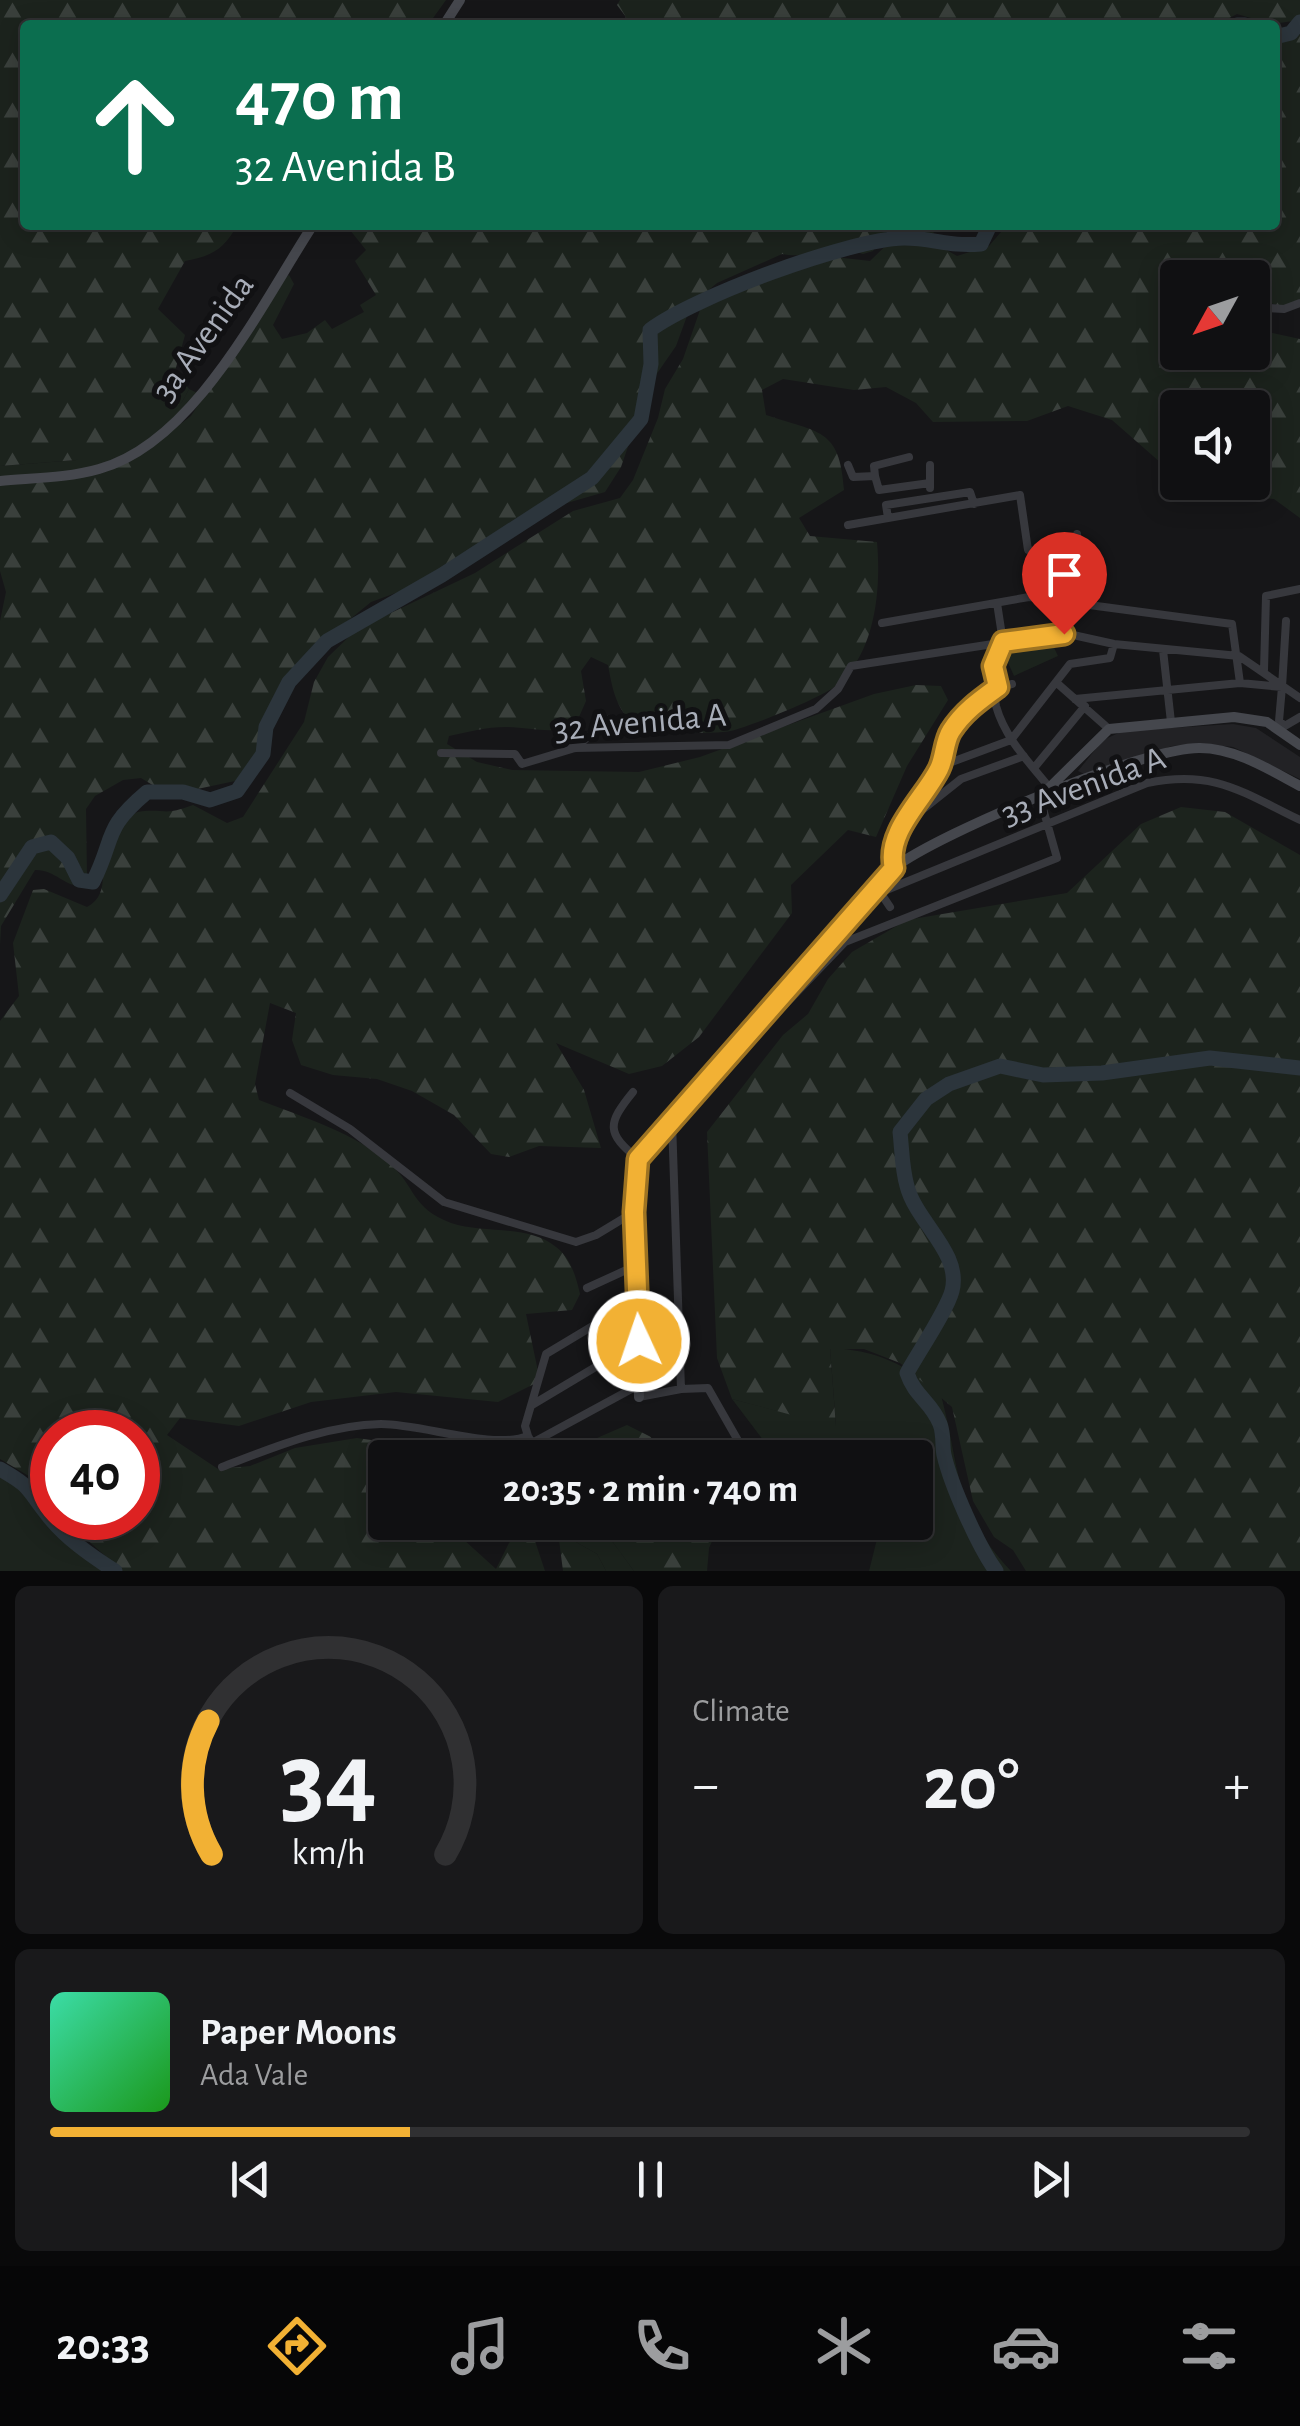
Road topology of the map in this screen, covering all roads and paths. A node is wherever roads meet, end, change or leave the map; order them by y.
1 (309, 230) edge
2 (1300, 303) edge
3 (1270, 309) edge
4 (909, 457) dead end
5 (848, 465) dead end
6 (930, 465) dead end
7 (874, 476) junction
8 (0, 481) edge
9 (930, 483) junction
10 (930, 497) junction
11 (974, 504) junction
12 (888, 518) junction
13 (848, 525) dead end
14 (1077, 534) dead end
15 (1073, 558) junction
16 (1300, 589) edge
17 (1070, 600) junction
18 (997, 603) junction
19 (1286, 620) dead end
20 (882, 623) dead end
21 (1064, 634) junction
22 (1082, 639) junction
23 (1003, 642) junction
24 (1114, 644) junction
25 (1163, 650) junction
26 (1239, 656) junction
27 (1084, 661) junction
28 (1264, 670) junction
29 (1012, 684) dead end
30 (1058, 684) junction
31 (1240, 684) junction
32 (998, 687) junction
33 (1282, 687) junction
34 (1168, 689) junction
35 (1075, 698) junction
36 (1300, 698) edge
37 (1085, 706) junction
38 (1300, 717) edge
39 (609, 719) dead end
40 (1171, 722) junction
41 (1282, 727) junction
42 (1110, 729) junction
43 (564, 736) dead end
44 (1011, 740) junction
45 (509, 744) dead end
46 (1300, 745) edge
47 (574, 748) junction
48 (442, 753) dead end
49 (511, 754) junction
50 (1024, 756) junction
51 (941, 766) junction
52 (1034, 768) junction
53 (1062, 783) junction
54 (1300, 786) edge
55 (1049, 787) junction
56 (1040, 798) junction
57 (1300, 820) edge
58 (904, 824) junction
59 (1048, 825) junction
60 (894, 868) junction
61 (884, 891) junction
62 (871, 895) junction
63 (890, 907) dead end
64 (764, 1011) junction
65 (290, 1092) dead end
66 (633, 1092) dead end
67 (672, 1116) junction
68 (638, 1159) junction
69 (634, 1212) junction
70 (635, 1266) junction
71 (587, 1288) dead end
72 (637, 1300) junction
73 (639, 1341) junction
74 (681, 1389) junction
75 (638, 1391) junction
76 (532, 1405) junction
77 (528, 1436) junction
78 (738, 1440) edge
79 (222, 1467) dead end

1 - 8 street, 3a Avenida
2 - 3 street
4 - 7 street
5 - 7 street
6 - 9 street
7 - 9 street
9 - 10 street
10 - 11 street
10 - 12 street
11 - 12 street
11 - 15 street
12 - 13 street
14 - 15 street
15 - 17 street
16 - 28 street
17 - 18 street
17 - 21 street
17 - 26 street
18 - 20 street
18 - 23 street
19 - 33 street
21 - 22 street, 32 Avenida A
21 - 23 street, 32 Avenida A
22 - 24 street, 32 Avenida A
22 - 27 street
23 - 32 street
23 - 47 street, 32 Avenida A
24 - 25 street, 32 Avenida A
24 - 27 street
25 - 26 street, 32 Avenida A
25 - 34 street
26 - 28 street
26 - 31 street
27 - 30 street
28 - 33 street
29 - 32 street
30 - 35 street
30 - 44 street
31 - 33 street
31 - 34 street
32 - 44 street
32 - 51 street
33 - 36 street
33 - 41 street
34 - 35 street
34 - 40 street
35 - 37 street
37 - 42 street
37 - 52 street
38 - 41 street
39 - 47 street
40 - 41 street
40 - 42 street
41 - 46 street
42 - 53 street
43 - 47 street
44 - 50 street
44 - 51 street
45 - 49 street
47 - 49 street, 32 Avenida A
48 - 49 street, 32 Avenida A
50 - 52 street
50 - 58 street
51 - 58 street
52 - 55 street
53 - 54 street
53 - 55 street
53 - 56 street
55 - 56 street
56 - 59 street
56 - 60 street
57 - 59 street, 33 Avenida A
58 - 60 street
59 - 61 street, 33 Avenida A
59 - 64 street
60 - 62 street
61 - 62 street, 33 Avenida A
61 - 63 street
62 - 64 street
64 - 67 street
65 - 69 street
66 - 68 street
67 - 68 street
67 - 74 street
68 - 69 street
69 - 70 street
70 - 71 street
70 - 72 street
72 - 73 street
72 - 76 street
73 - 75 street
73 - 76 street
74 - 75 street
74 - 78 street
75 - 77 street
76 - 77 street
77 - 79 street

